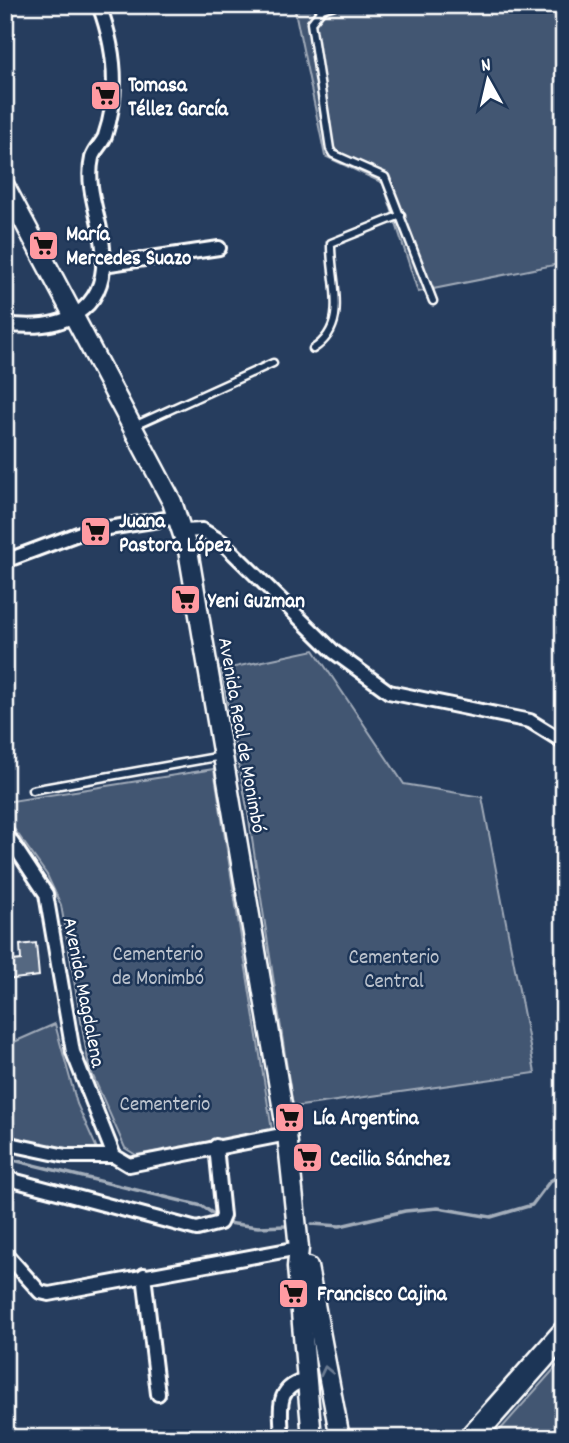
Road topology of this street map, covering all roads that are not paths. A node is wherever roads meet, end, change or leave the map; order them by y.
1 (99, 5) edge
2 (335, 5) edge
3 (5, 186) edge
4 (401, 215) junction
5 (219, 248) dead end
6 (103, 265) junction
7 (433, 301) dead end
8 (74, 318) junction
9 (5, 324) edge
10 (313, 349) dead end
11 (274, 363) dead end
12 (132, 427) junction
13 (181, 524) junction
14 (5, 561) edge
15 (564, 742) edge
16 (224, 756) junction
17 (32, 790) dead end
18 (5, 832) edge
19 (287, 1134) junction
20 (5, 1143) edge
21 (216, 1146) junction
22 (114, 1156) junction
23 (5, 1178) edge
24 (299, 1248) junction
25 (5, 1253) edge
26 (144, 1275) junction
27 (564, 1334) edge
28 (564, 1357) edge
29 (308, 1380) junction
30 (158, 1394) dead end
31 (282, 1438) edge
32 (312, 1438) edge
33 (340, 1438) edge
34 (471, 1438) edge
35 (493, 1438) edge

1 - 6 street
2 - 4 lane
3 - 8 street, Avenida Real de Monimbó
4 - 7 lane
4 - 10 lane
5 - 6 street
6 - 8 street
8 - 9 street
8 - 12 street, Avenida Real de Monimbó
11 - 12 lane
12 - 13 street, Avenida Real de Monimbó
13 - 14 street
13 - 15 street
13 - 16 street, Avenida Real de Monimbó
16 - 17 lane
16 - 19 street, Avenida Real de Monimbó
18 - 22 street, Avenida Magdalena
19 - 21 street
19 - 24 street, Avenida Real de Monimbó
20 - 22 street
21 - 22 street
21 - 23 street
24 - 26 street
24 - 29 street, Avenida Real de Monimbó
33 -> 24 street, Avenida Real de Monimbó
25 - 26 street
26 - 30 street
27 - 34 highway
28 - 35 highway
29 - 31 street
29 - 32 street, Avenida Real de Monimbó

